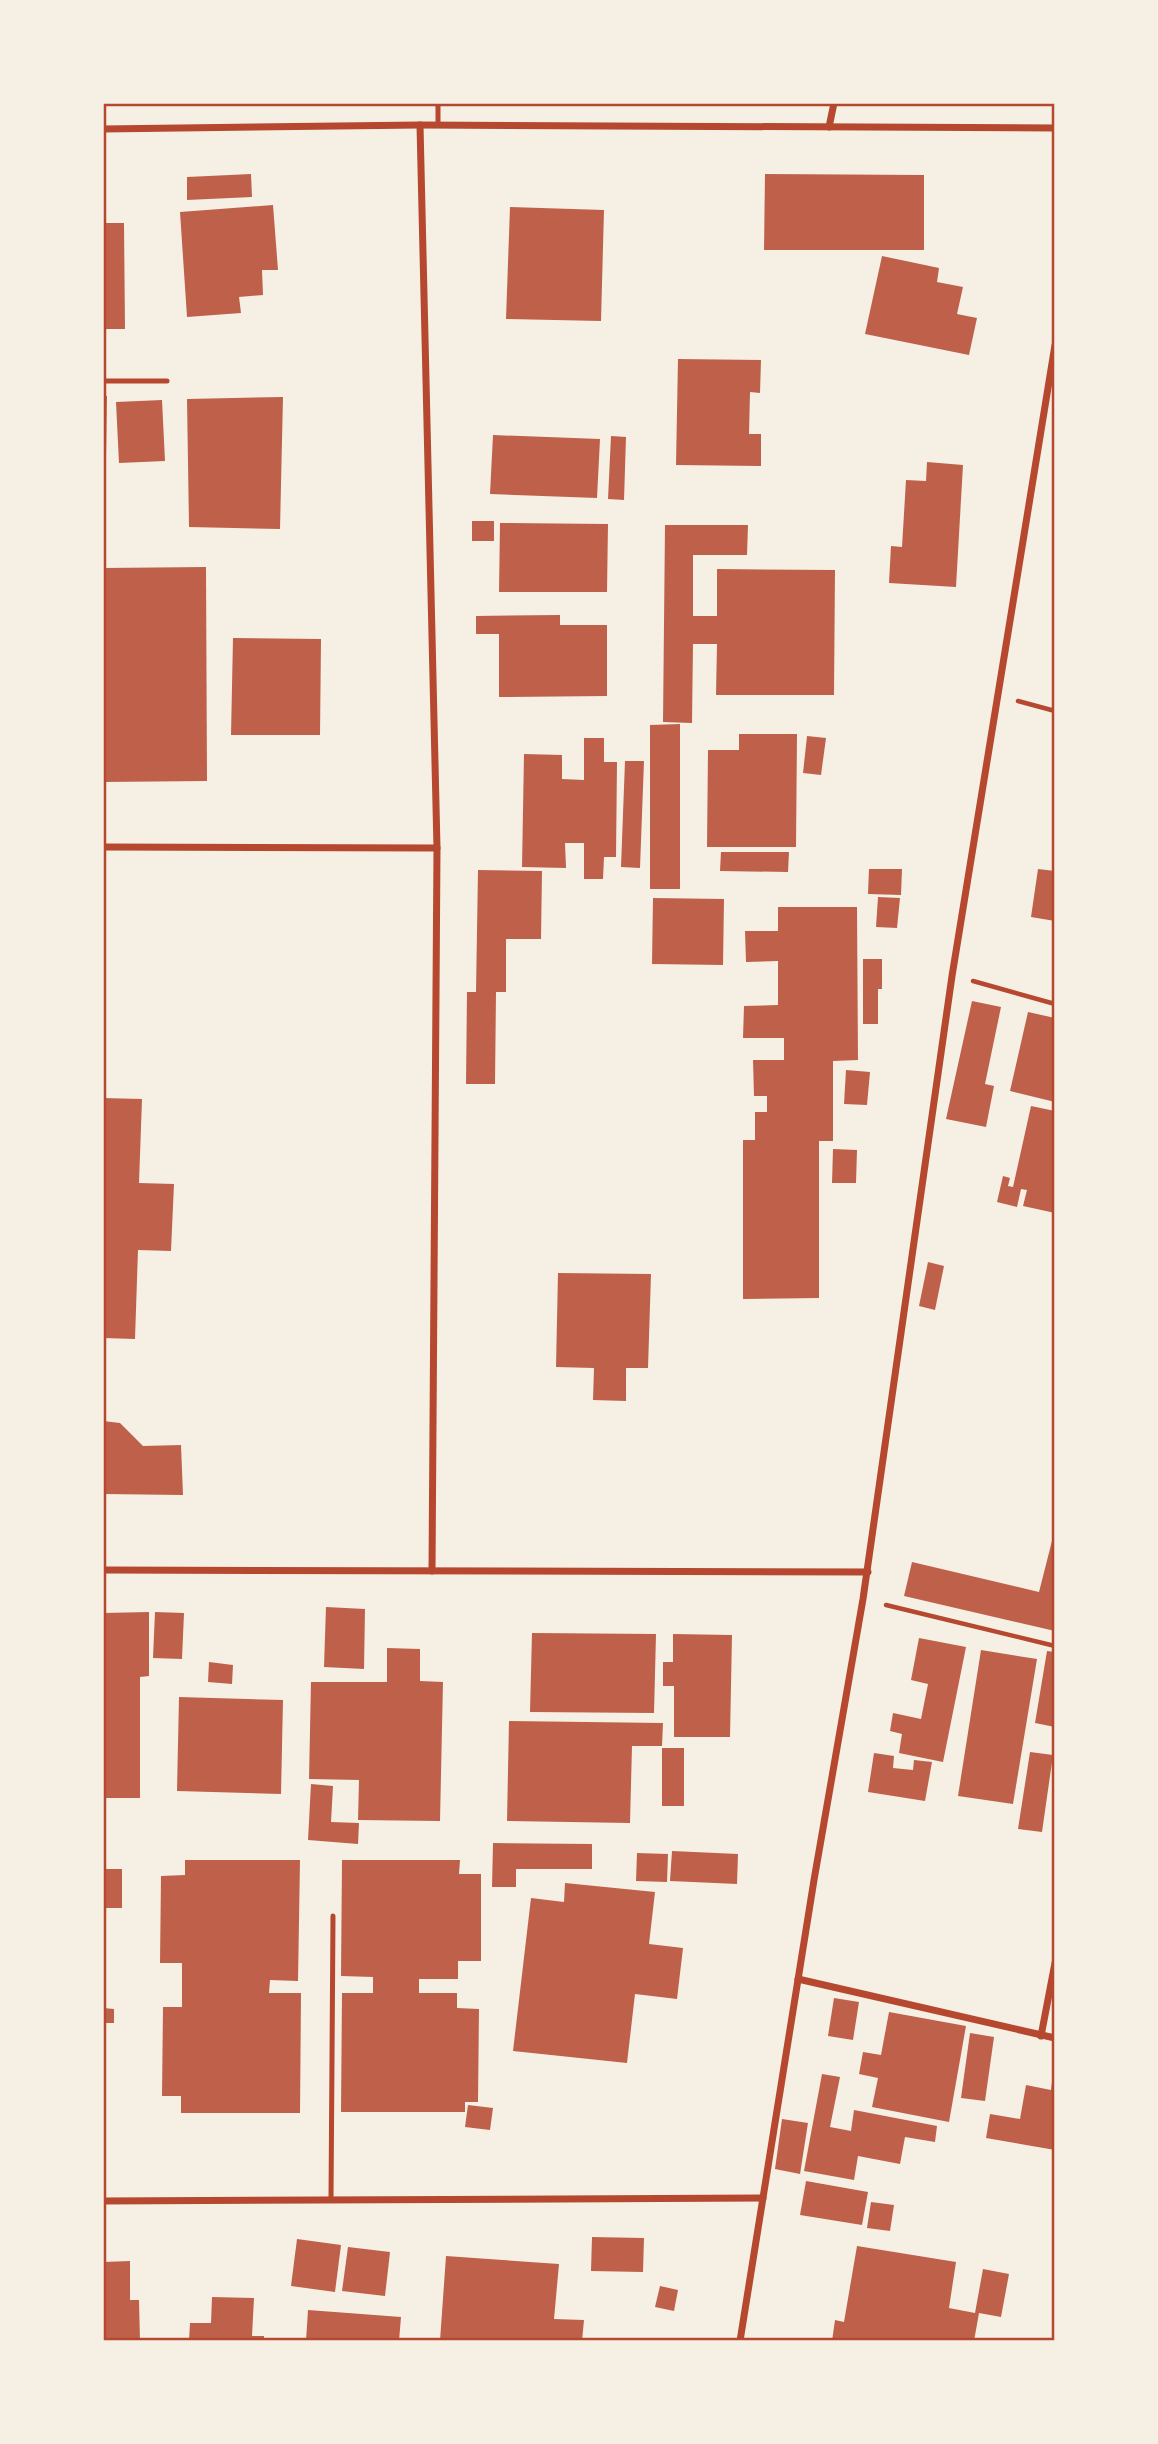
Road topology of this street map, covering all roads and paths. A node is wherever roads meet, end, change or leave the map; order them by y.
1 (438, 103) edge
2 (834, 103) edge
3 (419, 125) junction
4 (438, 125) junction
5 (829, 127) junction
6 (1055, 128) edge
7 (103, 129) edge
8 (1055, 345) edge
9 (103, 380) edge
10 (167, 381) dead end
11 (997, 695) junction
12 (1055, 711) edge
13 (103, 847) edge
14 (437, 848) junction
15 (952, 976) junction
16 (1055, 1004) edge
17 (103, 1570) edge
18 (432, 1571) junction
19 (868, 1572) junction
20 (863, 1600) junction
21 (1055, 1646) edge
22 (333, 1916) dead end
23 (1055, 1963) edge
24 (798, 1979) junction
25 (1041, 2036) junction
26 (1055, 2038) edge
27 (763, 2198) junction
28 (331, 2200) junction
29 (103, 2201) edge
30 (740, 2341) edge

1 - 4 lane
2 - 5 street
3 - 4 street
3 - 7 street
3 - 14 street
4 - 5 street
5 - 6 street
8 - 11 street
9 - 10 lane
11 - 12 path
11 - 15 street
13 - 14 street
14 - 18 street
15 - 16 path
15 - 19 street
17 - 18 street
18 - 19 street
19 - 20 street
20 - 21 path
20 - 24 street
22 - 28 lane
23 - 25 street
24 - 25 street
24 - 27 street
25 - 26 street
27 - 28 street
27 - 30 street
28 - 29 street

